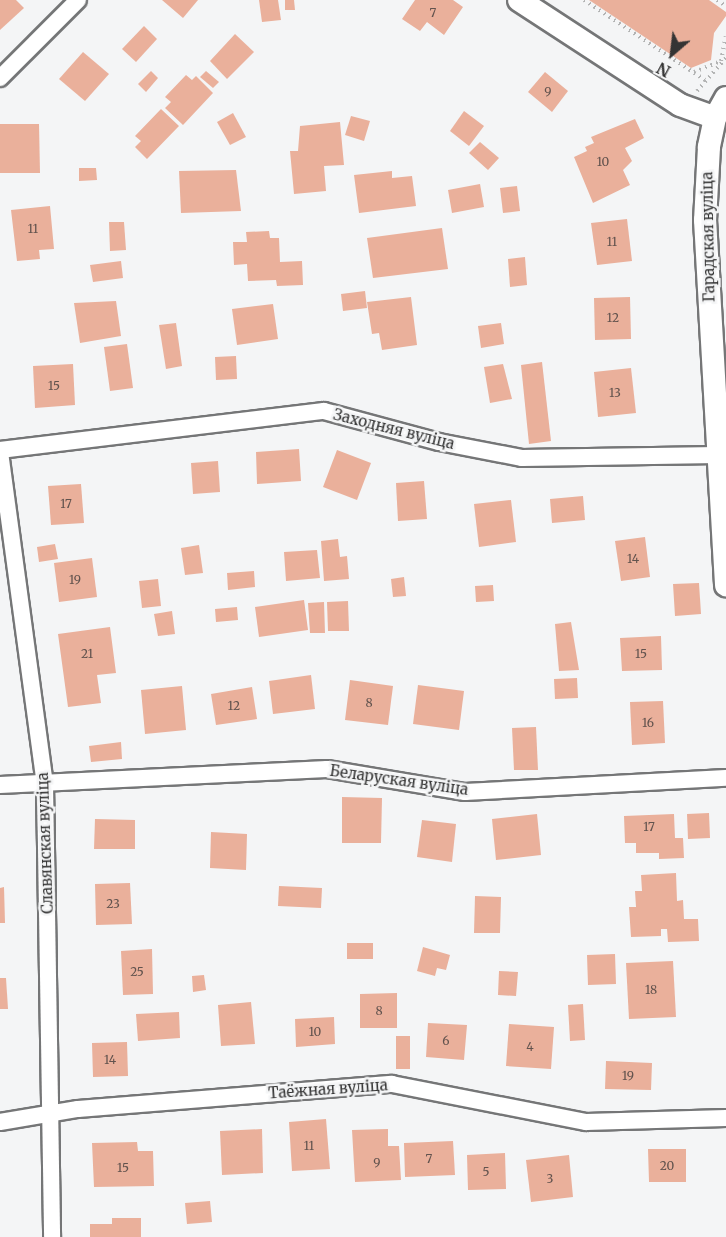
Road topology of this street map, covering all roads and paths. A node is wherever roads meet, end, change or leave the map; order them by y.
1 (78, 0) edge
2 (519, 0) edge
3 (584, 0) edge
4 (717, 0) edge
5 (726, 6) edge
6 (726, 36) edge
7 (726, 58) edge
8 (721, 61) junction
9 (693, 72) junction
10 (0, 78) edge
11 (705, 80) junction
12 (695, 94) dead end
13 (726, 98) edge
14 (714, 118) junction
15 (0, 451) edge
16 (718, 455) junction
17 (726, 585) edge
18 (726, 778) edge
19 (45, 784) junction
20 (0, 785) edge
21 (50, 1115) junction
22 (726, 1118) edge
23 (0, 1122) edge
24 (52, 1237) edge

1 - 10 street
2 - 14 street
3 - 9 path
4 - 5 path
6 - 8 path
7 - 8 path
8 - 9 path
8 - 11 path
9 - 11 path
11 - 12 path
13 - 14 street
14 - 16 street, Гарадская вуліца
15 - 16 street, Заходняя вуліца
15 - 19 street, Славянская вуліца
16 - 17 street, Гарадская вуліца
18 - 19 street, Беларуская вуліца
19 - 20 street, Беларуская вуліца
19 - 21 street, Славянская вуліца
21 - 22 street, Таёжная вуліца
21 - 23 street, Таёжная вуліца
21 - 24 street, Славянская вуліца

